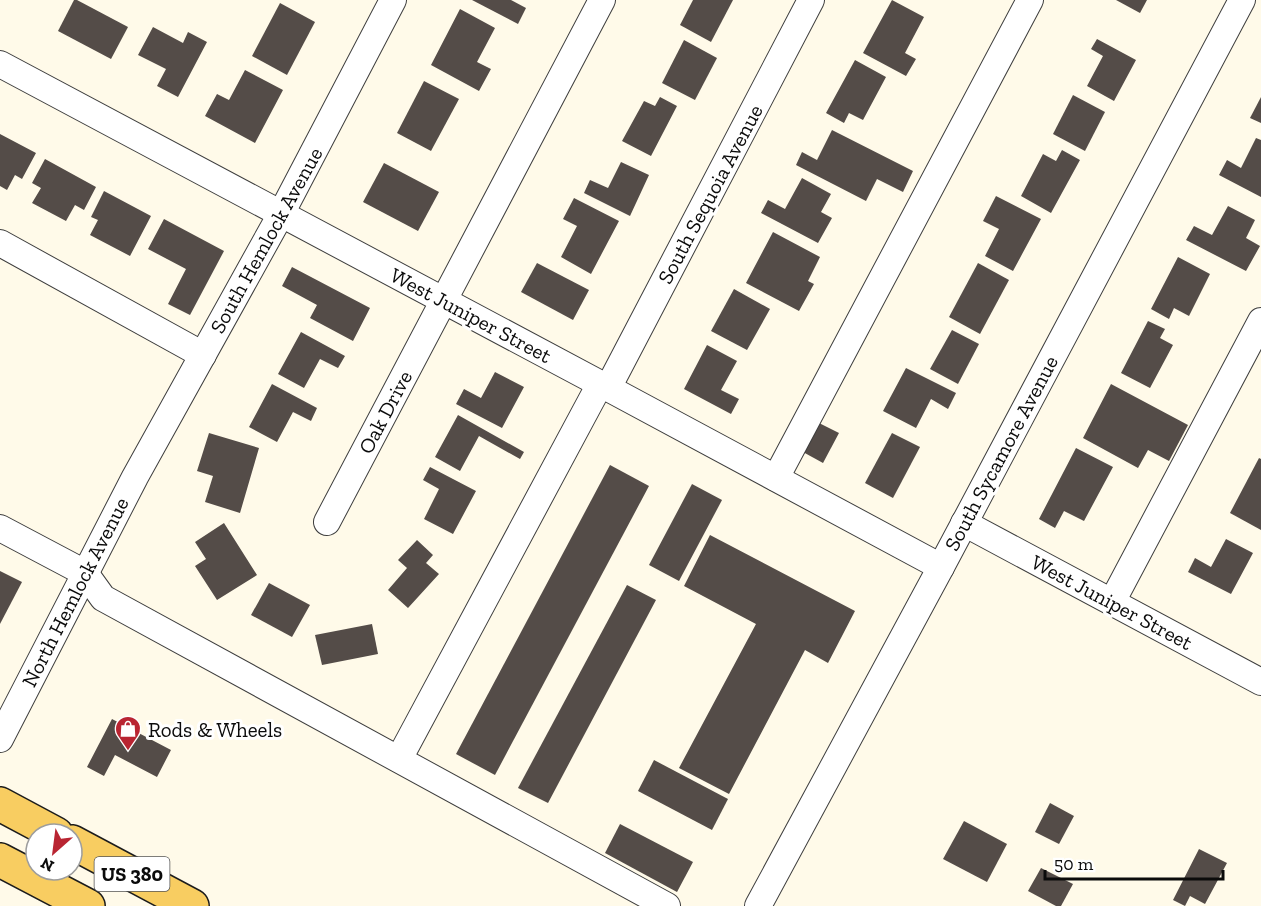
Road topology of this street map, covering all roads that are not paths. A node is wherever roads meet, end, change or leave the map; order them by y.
1 (393, 0) edge
2 (603, 0) edge
3 (811, 0) edge
4 (1030, 0) edge
5 (1242, 0) edge
6 (0, 64) edge
7 (281, 214) junction
8 (0, 243) edge
9 (444, 301) junction
10 (1261, 321) edge
11 (203, 355) junction
12 (604, 386) junction
13 (135, 477) joint
14 (776, 478) junction
15 (327, 522) dead end
16 (964, 523) junction
17 (0, 528) edge
18 (940, 567) junction
19 (85, 573) junction
20 (1112, 602) junction
21 (1261, 681) edge
22 (0, 739) edge
23 (399, 759) junction
24 (0, 804) edge
25 (34, 822) edge
26 (84, 848) edge
27 (0, 860) edge
28 (88, 906) edge
29 (192, 906) edge
30 (667, 906) edge
31 (758, 906) edge

1 - 7 street, South Hemlock Avenue
2 - 9 street, Oak Drive
3 - 12 street, South Sequoia Avenue
4 - 14 street
5 - 16 street, South Sycamore Avenue
6 - 7 street, West Juniper Street
7 - 9 street, West Juniper Street
7 - 11 street, South Hemlock Avenue
8 - 11 street
9 - 12 street, West Juniper Street
9 - 15 street, Oak Drive
10 - 20 street
11 - 13 street, South Hemlock Avenue
12 - 14 street, West Juniper Street
12 - 23 street, South Sequoia Avenue
13 - 19 street, North Hemlock Avenue
14 - 18 street, West Juniper Street
16 - 18 street, South Sycamore Avenue
16 - 20 street, West Juniper Street
17 - 19 street
18 - 31 street, South Sycamore Avenue
19 - 22 street, North Hemlock Avenue
19 - 23 street
20 - 21 street, West Juniper Street
23 - 30 street
24 - 25 main road
26 - 29 main road, US 380
27 - 28 main road

